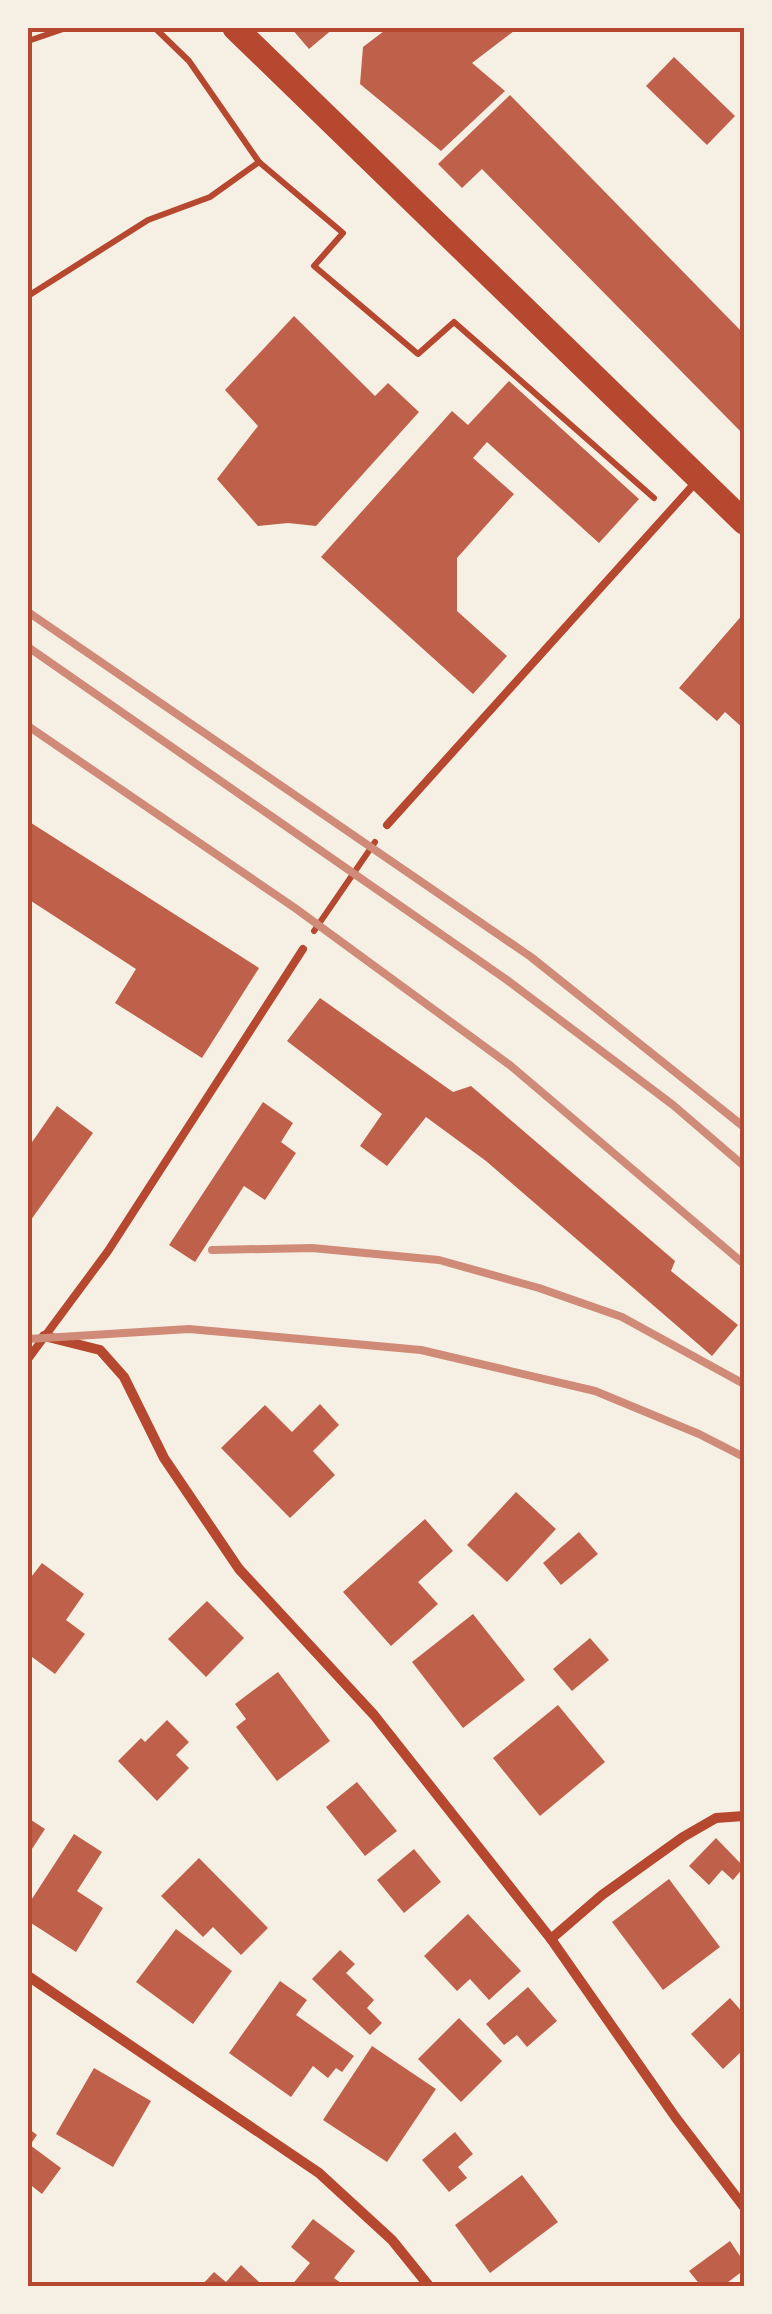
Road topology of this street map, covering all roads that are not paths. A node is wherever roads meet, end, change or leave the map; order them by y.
1 (222, 28) edge
2 (234, 28) edge
3 (260, 52) junction
4 (699, 479) junction
5 (744, 522) edge
6 (388, 824) road end
7 (303, 949) road end
8 (44, 1336) junction
9 (28, 1359) edge
10 (744, 1816) edge
11 (550, 1940) junction
12 (28, 1976) edge
13 (744, 2206) edge
14 (430, 2286) edge

1 - 3 main road
2 - 3 main road
3 - 4 main road
4 - 5 main road
4 - 6 lane
7 - 8 lane
8 - 9 lane
8 - 11 street
10 - 11 street
11 - 13 street
12 - 14 street

